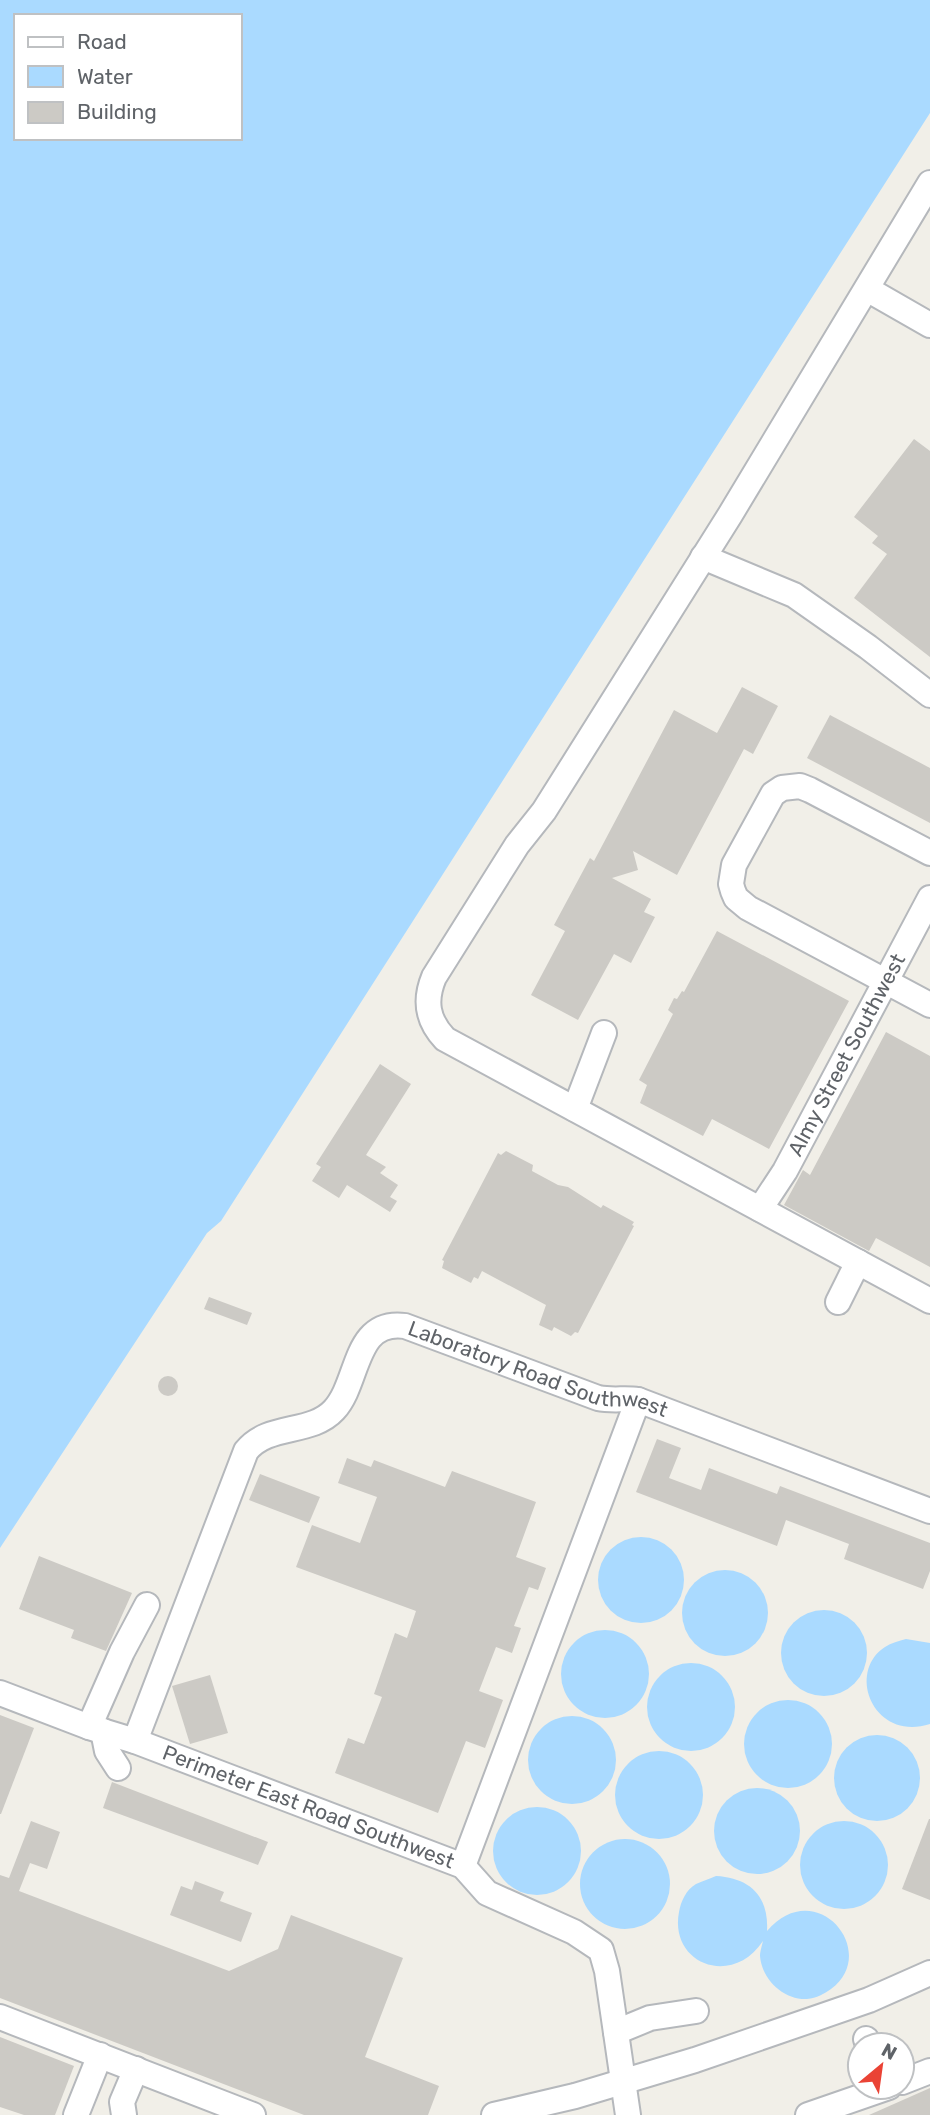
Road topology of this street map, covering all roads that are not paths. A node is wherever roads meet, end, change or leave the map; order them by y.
1 (930, 183) edge
2 (866, 289) junction
3 (930, 325) edge
4 (703, 557) junction
5 (930, 695) edge
6 (930, 853) edge
7 (930, 898) edge
8 (887, 982) junction
9 (930, 1005) edge
10 (604, 1033) dead end
11 (575, 1109) junction
12 (760, 1209) junction
13 (858, 1262) junction
14 (930, 1301) edge
15 (838, 1303) dead end
16 (638, 1400) junction
17 (930, 1511) edge
18 (147, 1605) dead end
19 (0, 1693) edge
20 (96, 1729) junction
21 (135, 1741) junction
22 (118, 1768) dead end
23 (463, 1866) junction
24 (930, 1973) edge
25 (696, 2011) dead end
26 (0, 2017) edge
27 (616, 2032) junction
28 (100, 2055) junction
29 (136, 2069) junction
30 (622, 2084) junction
31 (848, 2101) edge
32 (244, 2113) edge
33 (76, 2115) edge
34 (124, 2115) edge
35 (494, 2115) edge
36 (628, 2115) edge
37 (808, 2115) edge

1 - 2 lane
2 - 3 lane
2 - 4 lane
4 - 5 lane
4 - 11 lane
6 - 8 lane
7 - 8 lane, Almy Street Southwest
8 - 9 lane
8 - 12 lane, Almy Street Southwest
10 - 11 lane
11 - 12 lane
12 - 13 lane
13 - 14 lane
13 - 15 lane
16 - 17 lane, Laboratory Road Southwest
16 - 21 lane, Laboratory Road Southwest
16 - 23 lane
18 - 20 lane
19 - 20 lane, Perimeter East Road Southwest
20 - 21 lane, Perimeter East Road Southwest
20 - 22 lane
21 - 23 lane, Perimeter East Road Southwest
23 - 27 lane, Perimeter East Road Southwest
24 - 30 lane
25 - 27 lane
26 - 28 lane
27 - 30 lane, Perimeter East Road Southwest
28 - 29 lane
28 - 33 lane
29 - 32 lane
29 - 34 lane
30 - 35 lane
30 - 36 lane, Perimeter East Road Southwest
31 - 37 lane

